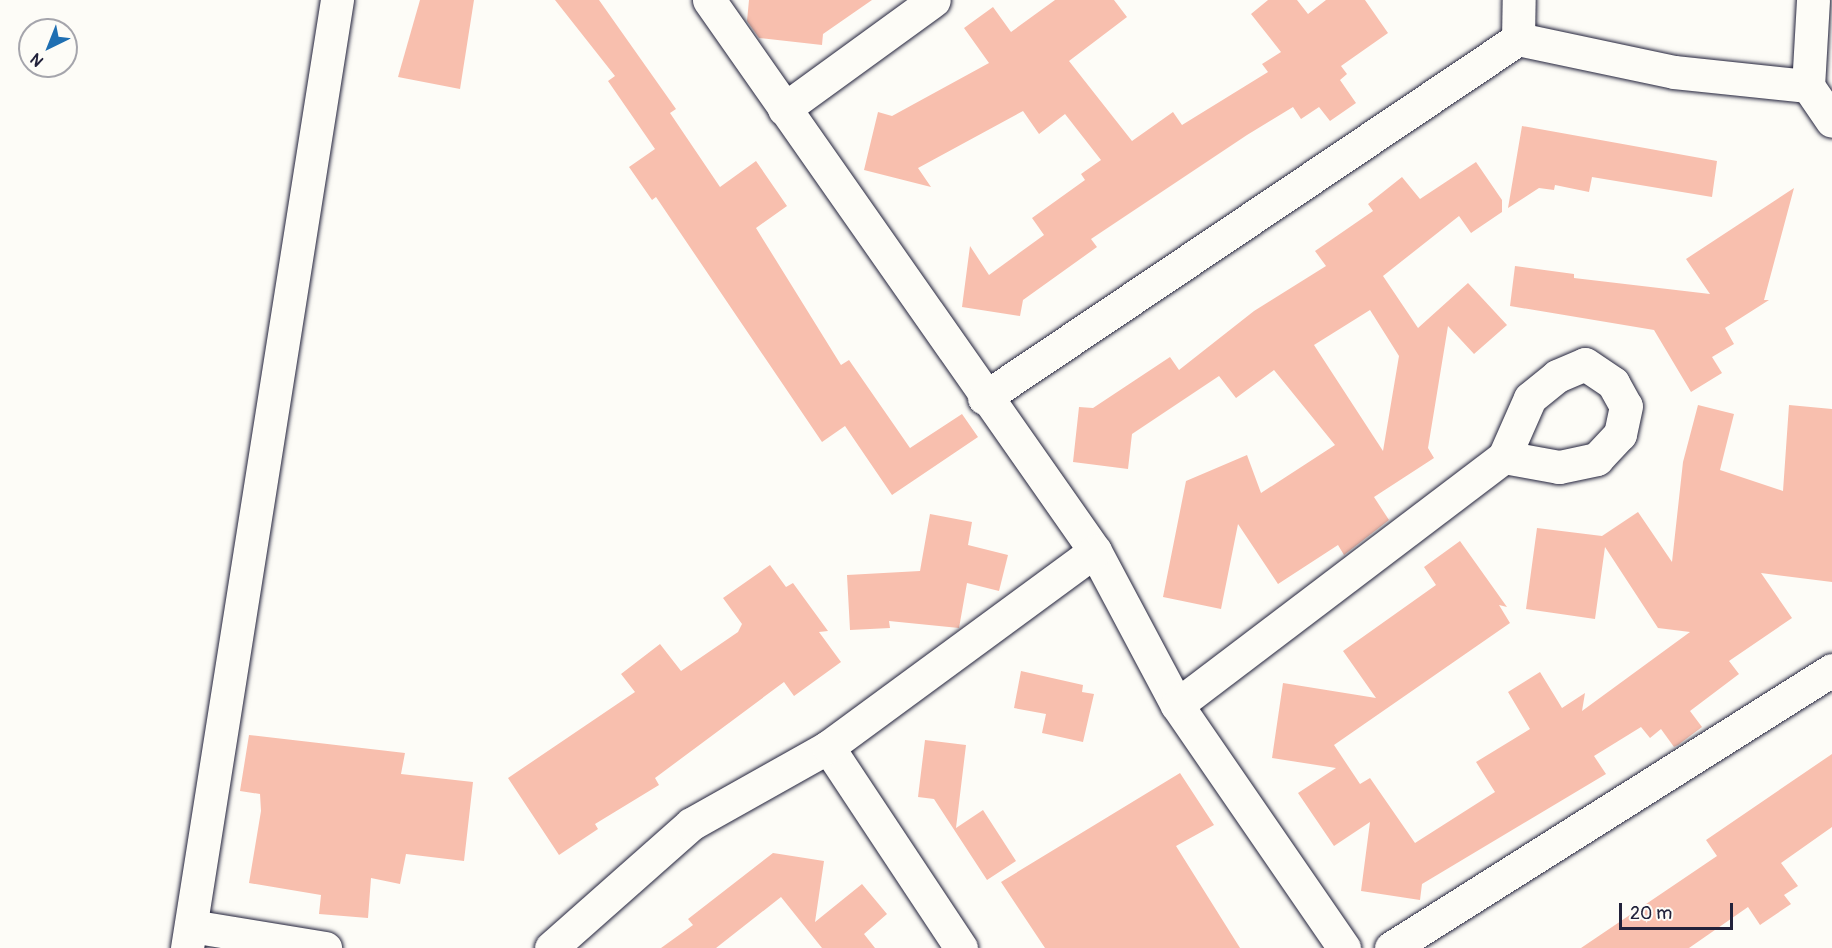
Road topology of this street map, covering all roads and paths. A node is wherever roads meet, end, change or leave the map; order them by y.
1 (337, 0) edge
2 (709, 0) edge
3 (934, 0) edge
4 (1520, 0) edge
5 (1813, 0) edge
6 (1518, 39) junction
7 (1808, 86) junction
8 (784, 109) junction
9 (1832, 121) edge
10 (984, 398) junction
11 (1504, 456) dead end
12 (1095, 551) junction
13 (1832, 670) edge
14 (1177, 705) junction
15 (828, 747) junction
16 (189, 937) edge
17 (325, 948) edge
18 (551, 948) edge
19 (961, 948) edge
20 (1344, 948) edge
21 (1391, 948) edge

1 - 16 street
2 - 8 street
3 - 8 street
4 - 6 street
5 - 7 street
6 - 7 street
6 - 10 street
7 - 9 street
8 - 10 street
10 - 12 street
11 - 14 street
12 - 14 street
12 - 15 street
13 - 21 street
14 - 20 street
15 - 18 street
15 - 19 street
16 - 17 street

